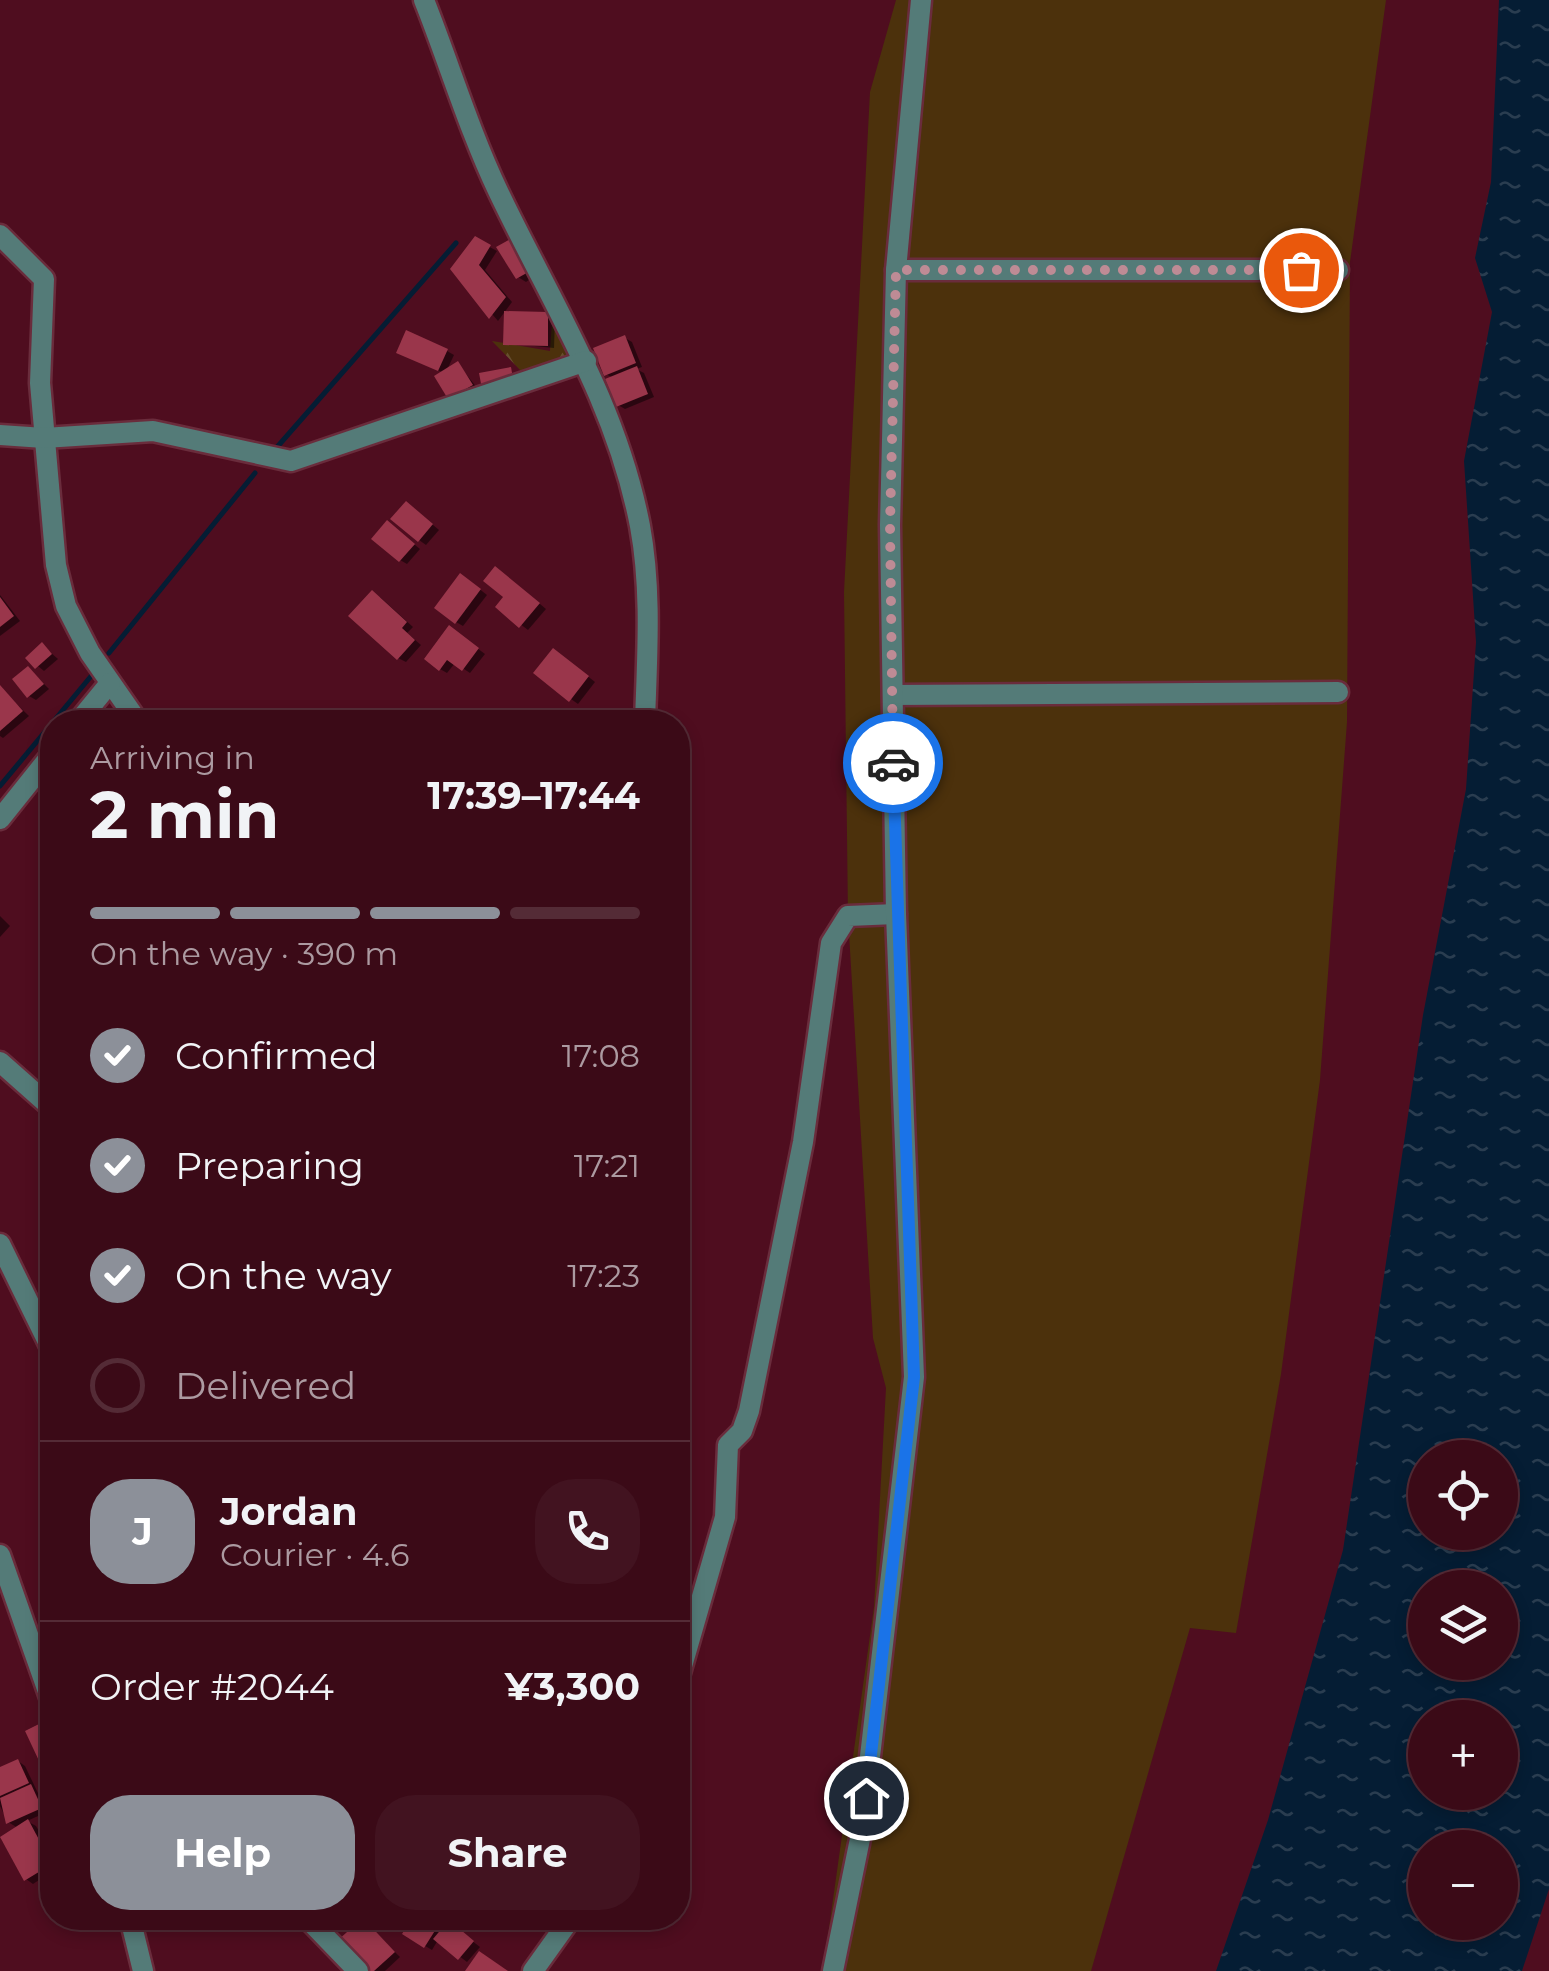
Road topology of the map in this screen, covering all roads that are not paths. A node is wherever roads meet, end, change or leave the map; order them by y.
1 (424, 0) edge
2 (922, 0) edge
3 (0, 235) edge
4 (896, 270) junction
5 (1338, 270) dead end
6 (586, 361) junction
7 (0, 436) edge
8 (44, 438) junction
9 (110, 683) junction
10 (1338, 692) dead end
11 (892, 695) junction
12 (88, 710) edge
13 (129, 710) edge
14 (645, 710) edge
15 (40, 769) edge
16 (0, 820) edge
17 (896, 914) junction
18 (0, 1062) edge
19 (40, 1097) edge
20 (0, 1244) edge
21 (40, 1326) edge
22 (0, 1555) edge
23 (40, 1630) edge
24 (690, 1637) edge
25 (136, 1930) edge
26 (319, 1930) edge
27 (562, 1930) edge
28 (143, 1971) edge
29 (358, 1971) edge
30 (533, 1971) edge
31 (833, 1971) edge

1 - 6 street
2 - 4 street
3 - 8 street
4 - 5 street
4 - 11 street
6 - 8 street
6 - 14 street
7 - 8 street
8 - 9 street
9 - 12 street
9 - 13 street
10 - 11 street
11 - 17 street
15 - 16 street
17 - 24 street
17 - 31 street
18 - 19 street
20 - 21 street
22 - 23 street
25 - 28 street
26 - 29 street
27 - 30 street

